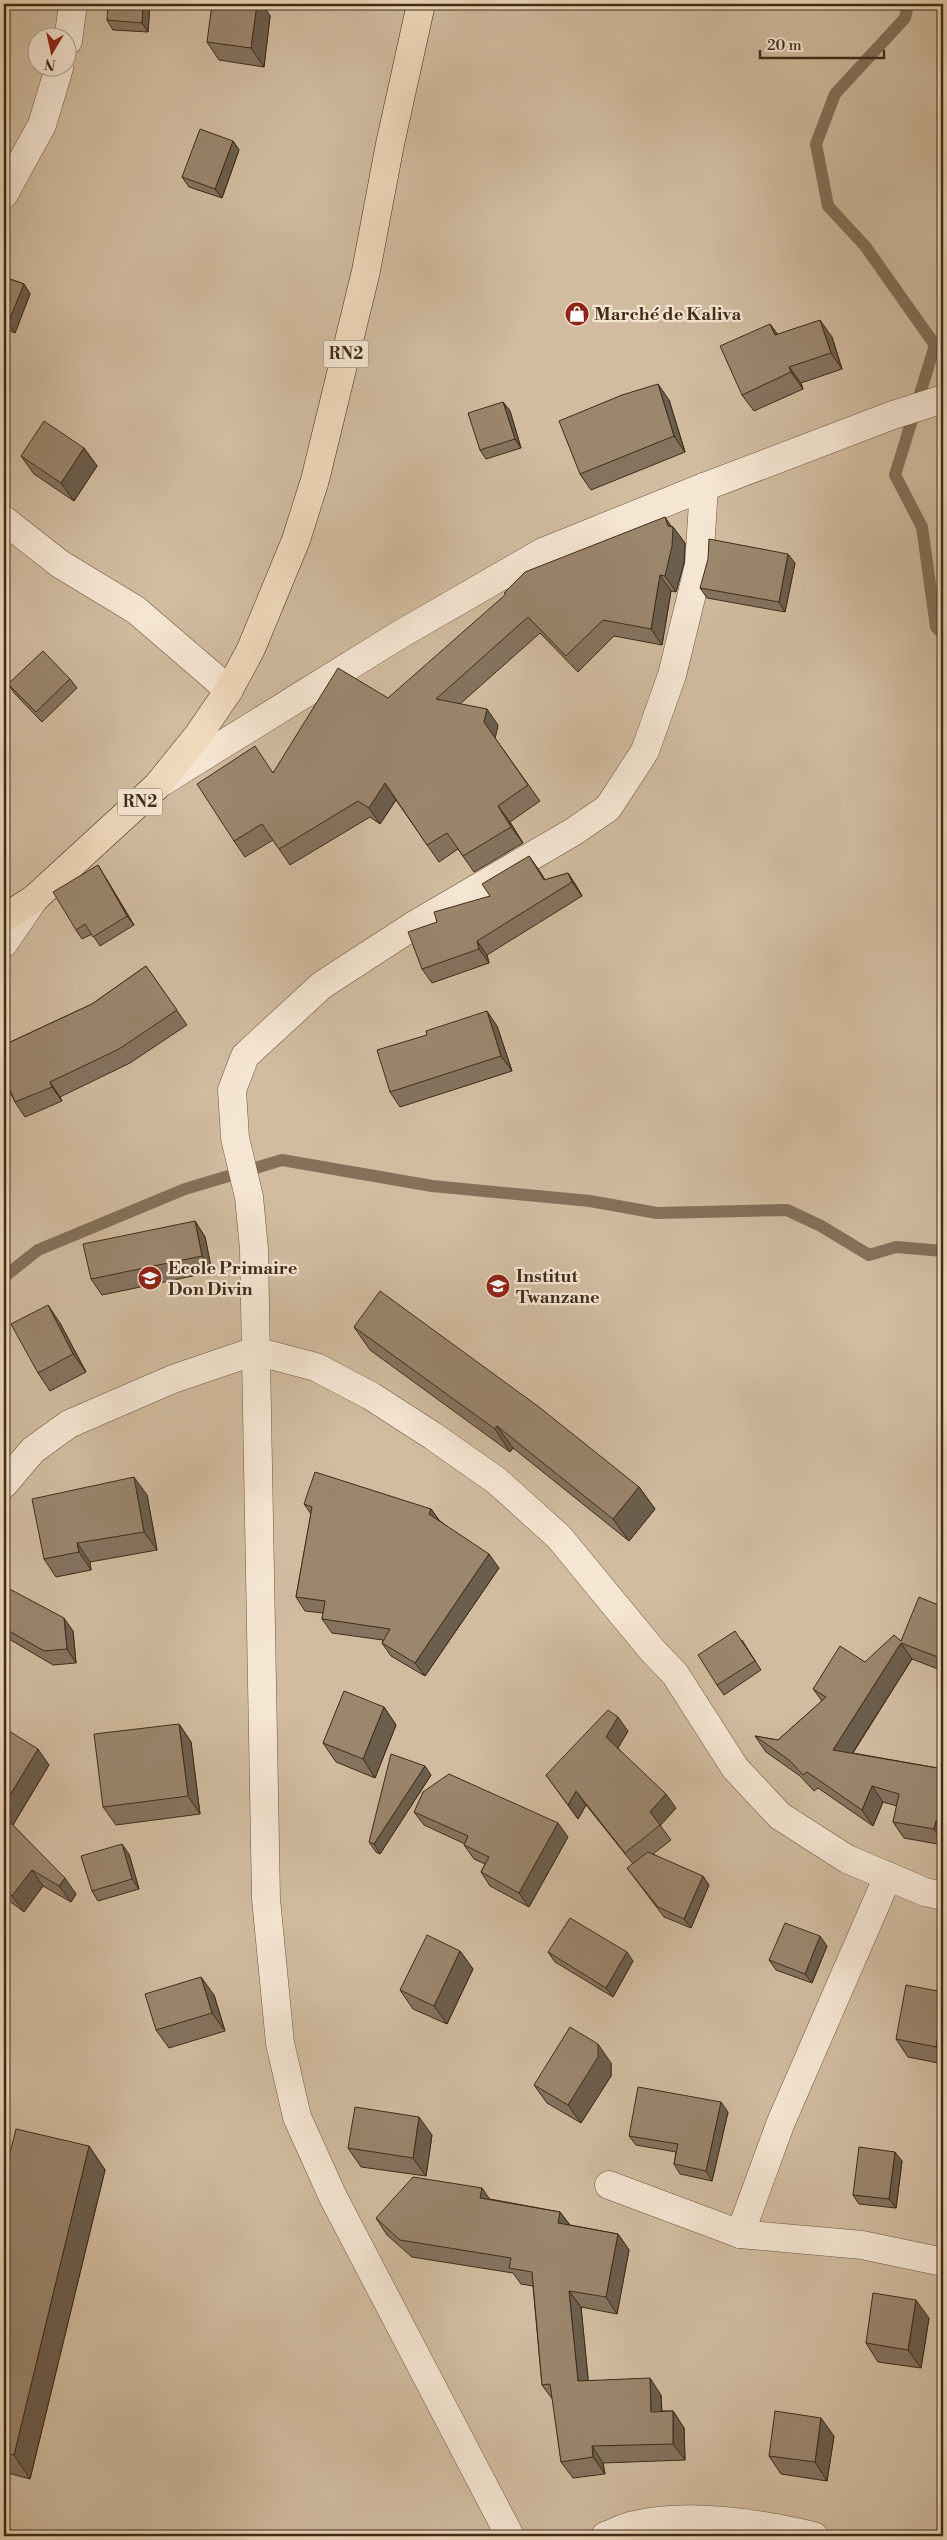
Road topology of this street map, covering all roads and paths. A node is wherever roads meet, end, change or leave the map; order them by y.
1 (73, 4) edge
2 (421, 4) edge
3 (70, 28) edge
4 (57, 78) edge
5 (4, 194) edge
6 (943, 399) edge
7 (704, 487) junction
8 (4, 520) edge
9 (229, 690) junction
10 (157, 786) junction
11 (34, 899) junction
12 (4, 918) edge
13 (4, 943) edge
14 (255, 1351) junction
15 (4, 1484) edge
16 (888, 1876) junction
17 (943, 1896) edge
18 (609, 2185) dead end
19 (740, 2234) junction
20 (943, 2262) edge
21 (510, 2536) edge
22 (605, 2536) edge
23 (814, 2536) edge

1 - 3 street
2 - 9 highway, RN2
4 - 5 street
6 - 7 street
7 - 10 street
7 - 14 street
8 - 9 street
9 - 10 highway, RN2
10 - 11 highway, RN2
11 - 12 highway, RN2
11 - 13 street
14 - 15 street
14 - 16 street
14 - 21 street
16 - 17 street
16 - 19 street
18 - 19 street
19 - 20 street
22 - 23 street

